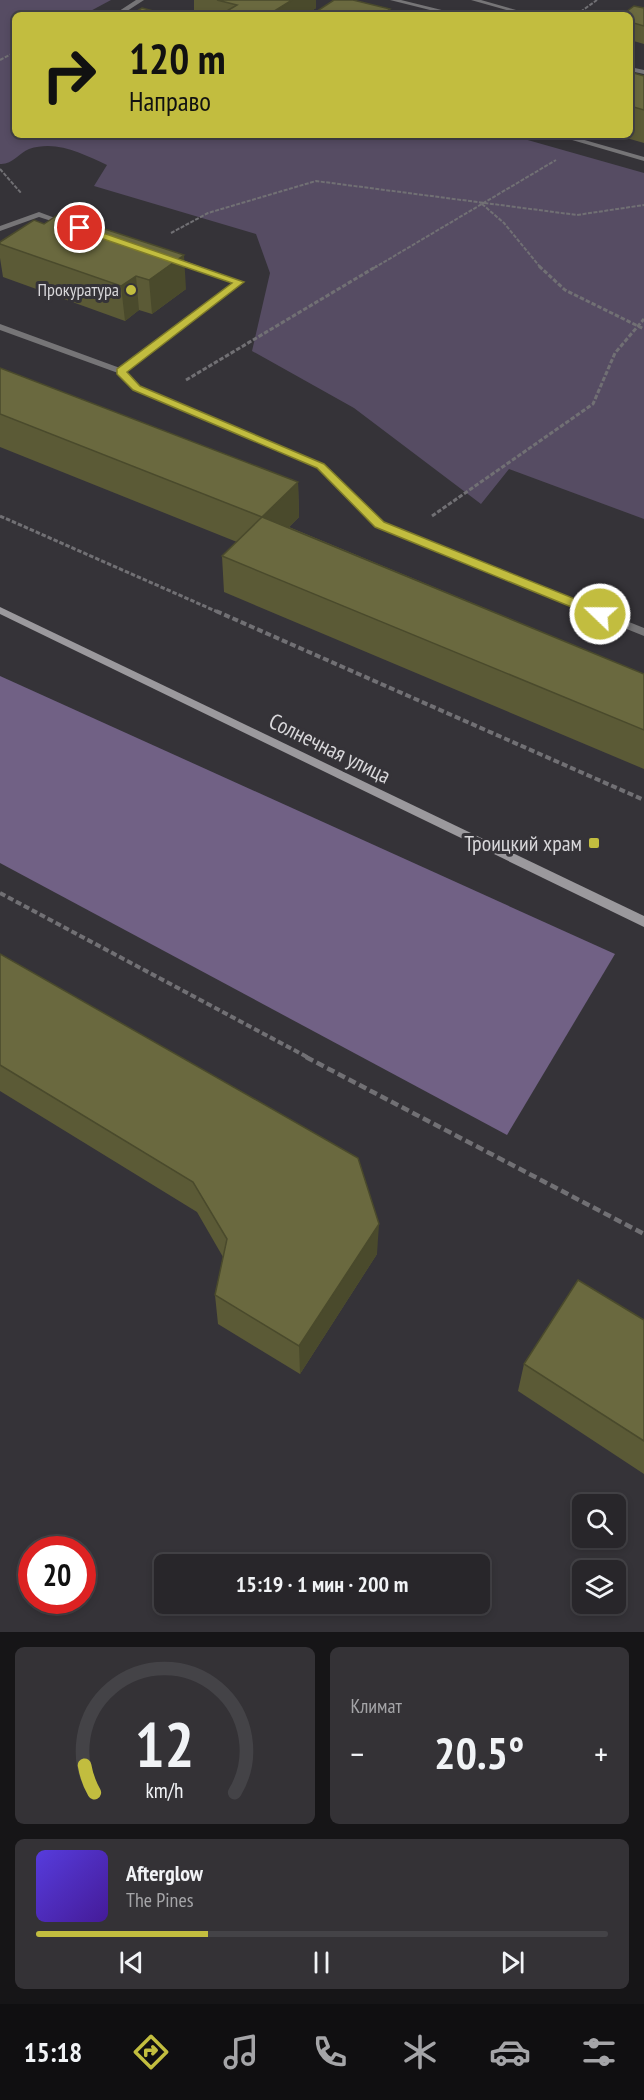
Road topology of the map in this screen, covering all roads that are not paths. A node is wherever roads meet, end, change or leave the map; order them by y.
1 (141, 0) edge
2 (393, 0) edge
3 (474, 0) edge
4 (121, 12) edge
5 (446, 12) edge
6 (520, 12) edge
7 (570, 138) edge
8 (644, 159) edge
9 (80, 228) edge
10 (0, 229) edge
11 (163, 257) edge
12 (0, 327) edge
13 (121, 371) junction
14 (0, 610) edge
15 (644, 632) edge
16 (644, 922) edge

1 - 4 lane
2 - 5 lane
3 - 6 lane
7 - 8 lane
9 - 10 lane
11 - 13 lane
12 - 13 lane
13 - 15 lane
14 - 16 main road, Солнечная улица

